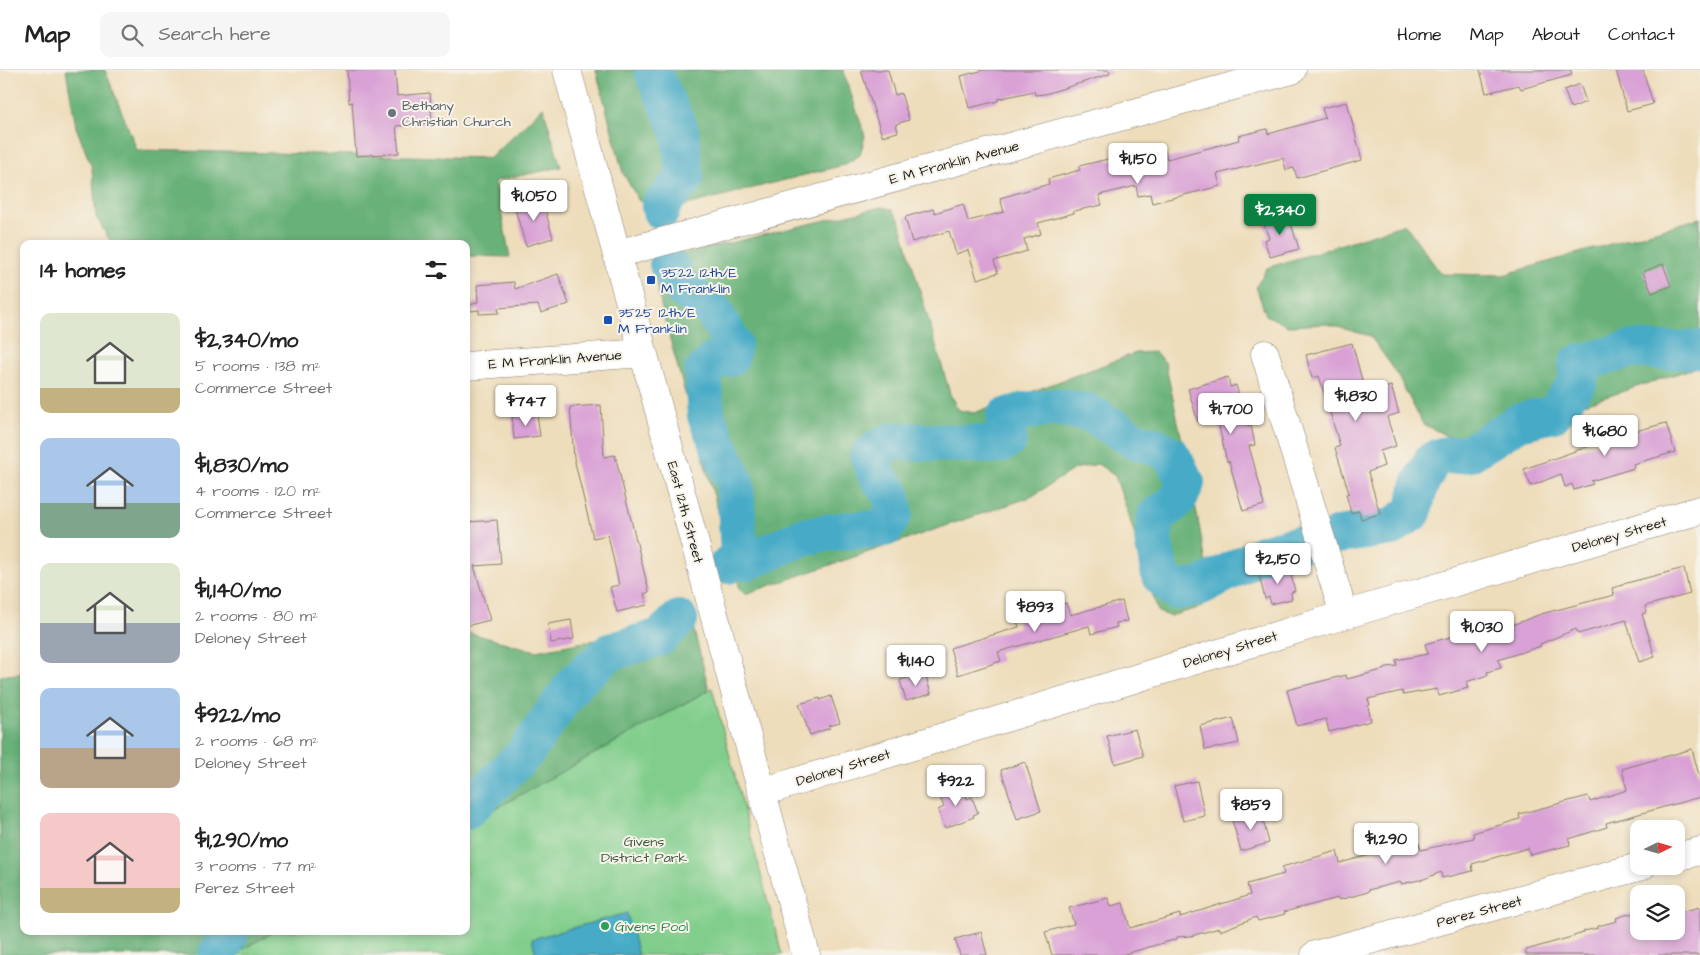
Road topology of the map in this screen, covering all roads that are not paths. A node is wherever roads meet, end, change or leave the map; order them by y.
1 (567, 70) edge
2 (1292, 70) edge
3 (617, 254) junction
4 (643, 353) junction
5 (1265, 354) dead end
6 (470, 366) edge
7 (1700, 510) edge
8 (1344, 615) junction
9 (762, 792) junction
10 (1700, 851) edge
11 (1685, 855) edge
12 (1630, 869) edge
13 (806, 955) edge
14 (1315, 955) edge

1 - 3 street, East 12th Street
2 - 3 street, E M Franklin Avenue
3 - 4 street, East 12th Street
4 - 6 street, E M Franklin Avenue
4 - 9 street, East 12th Street
5 - 8 street
7 - 8 street, Deloney Street
8 - 9 street, Deloney Street
9 - 13 street, East 12th Street
10 - 11 street
12 - 14 street, Perez Street

